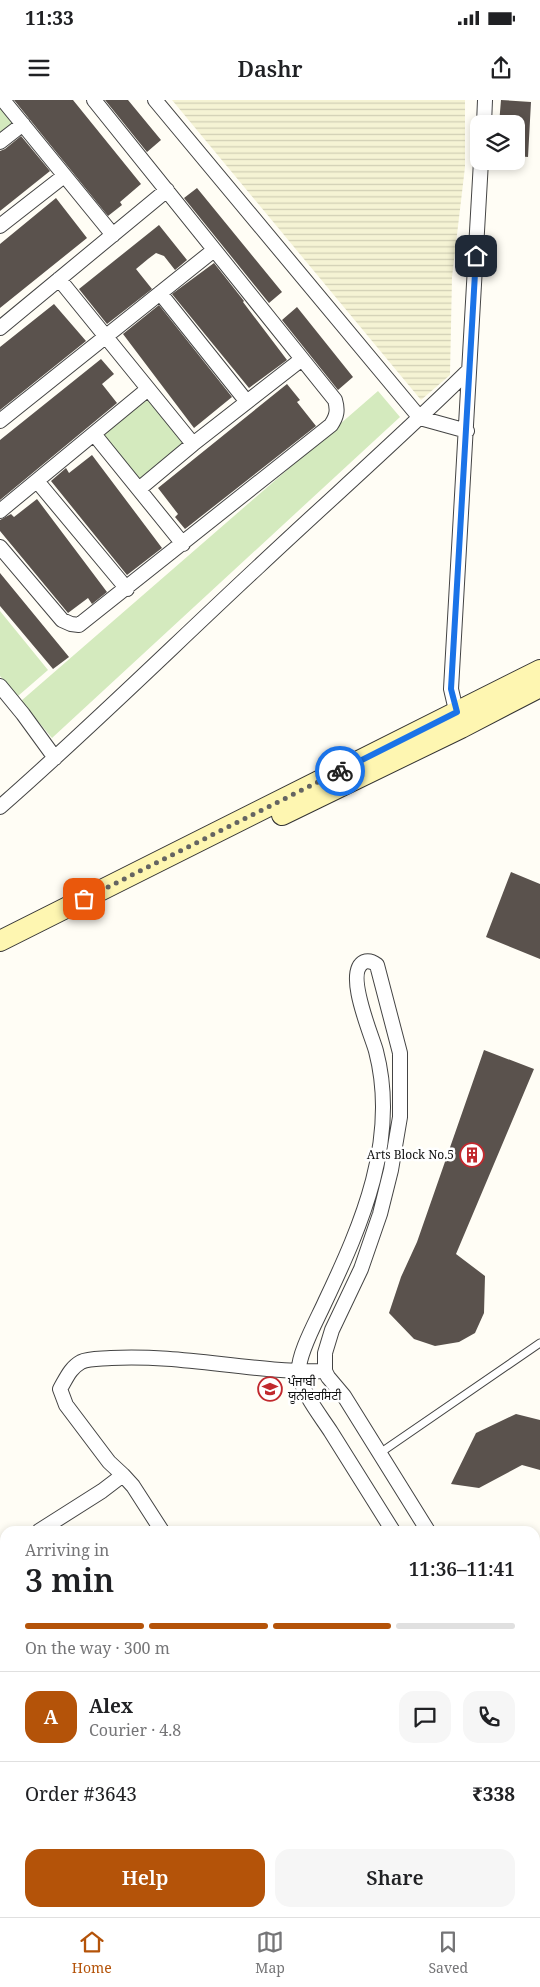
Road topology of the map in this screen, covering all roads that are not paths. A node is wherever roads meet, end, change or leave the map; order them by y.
1 (3, 100) edge
2 (94, 100) edge
3 (155, 100) edge
4 (485, 100) edge
5 (484, 115) edge
6 (23, 124) junction
7 (0, 142) edge
8 (480, 170) edge
9 (64, 176) junction
10 (167, 190) junction
11 (0, 226) edge
12 (112, 235) junction
13 (214, 250) junction
14 (59, 279) junction
15 (160, 293) junction
16 (0, 328) edge
17 (105, 336) junction
18 (302, 359) junction
19 (469, 370) junction
20 (148, 390) junction
21 (247, 402) junction
22 (420, 418) junction
23 (0, 421) edge
24 (467, 431) junction
25 (94, 434) junction
26 (193, 444) junction
27 (36, 481) junction
28 (139, 489) junction
29 (0, 511) edge
30 (183, 544) junction
31 (0, 547) edge
32 (128, 588) junction
33 (540, 670) edge
34 (0, 686) edge
35 (540, 687) edge
36 (459, 720) junction
37 (55, 758) junction
38 (0, 807) edge
39 (0, 942) edge
40 (0, 954) edge
41 (540, 1343) edge
42 (325, 1370) junction
43 (299, 1371) junction
44 (380, 1453) junction
45 (123, 1475) junction
46 (47, 1526) edge
47 (159, 1526) edge
48 (390, 1526) edge
49 (425, 1526) edge

1 - 6 street
2 - 10 street
3 - 22 street
4 - 5 street
6 - 7 street
6 - 9 street
8 - 19 street
9 - 11 street
9 - 12 street
10 - 12 street
10 - 13 street
12 - 14 street
13 - 15 street
13 - 18 street
14 - 16 street
14 - 17 street
15 - 17 street
15 - 21 street
17 - 20 street
17 - 23 street
18 - 21 street
18 - 30 street
19 - 22 street
19 - 24 street
20 - 25 street
20 - 26 street
21 - 26 street
22 - 24 street
22 - 37 street
24 - 36 street
25 - 27 street
25 - 28 street
26 - 28 street
27 - 29 street
27 - 32 street
28 - 30 street
30 - 32 street
31 - 32 street
33 - 36 street
34 - 37 street
35 - 36 street
36 - 39 street
36 - 40 street
37 - 38 street
41 - 44 lane
42 - 43 street
42 - 43 street
42 - 44 street
43 - 45 street
43 - 48 street
44 - 49 street
45 - 46 street
45 - 47 street

